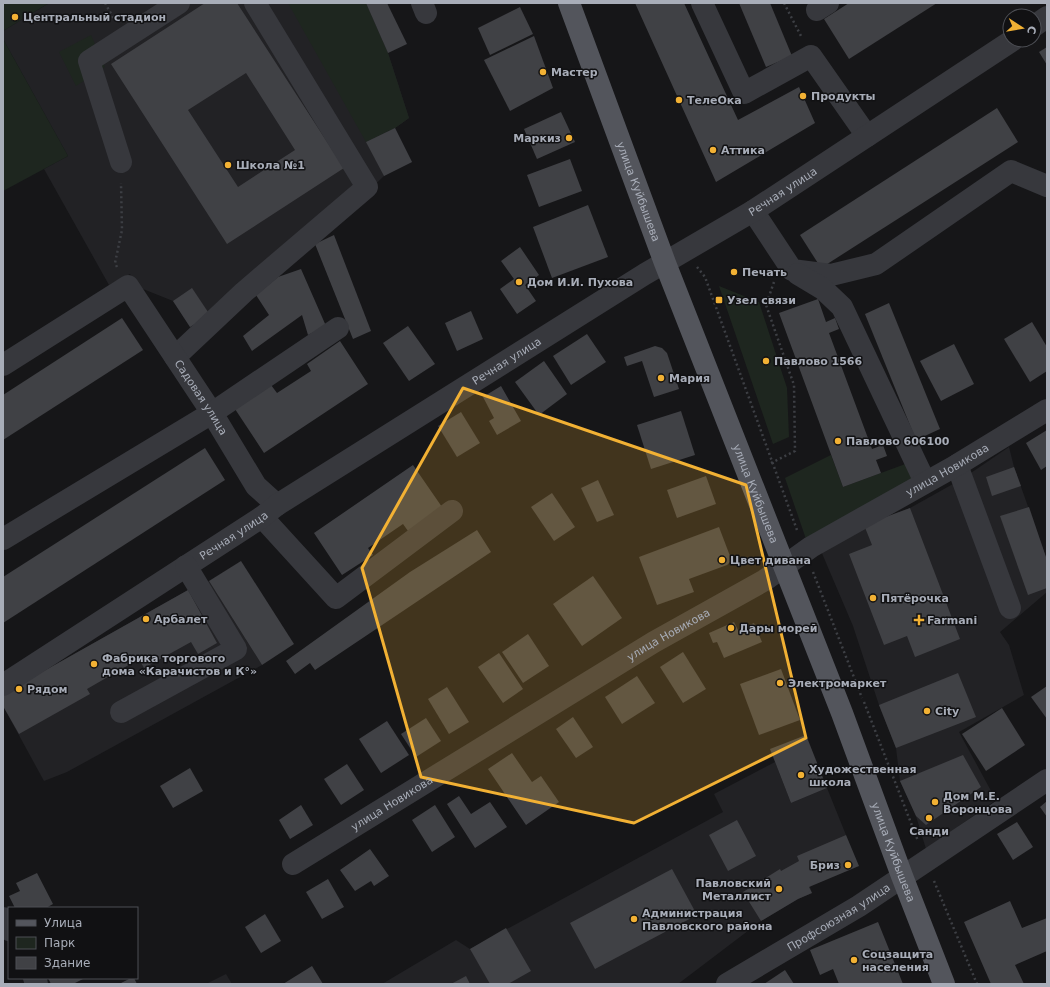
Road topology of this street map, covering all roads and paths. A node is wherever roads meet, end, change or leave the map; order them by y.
1 (179, 3) edge
2 (255, 3) edge
3 (569, 3) edge
4 (702, 3) edge
5 (784, 3) edge
6 (1002, 47) edge
7 (811, 56) junction
8 (866, 136) junction
9 (121, 162) joint
10 (1047, 186) edge
11 (753, 211) junction
12 (684, 250) junction
13 (664, 263) junction
14 (788, 264) junction
15 (128, 286) junction
16 (338, 328) dead end
17 (176, 357) junction
18 (3, 365) edge
19 (1047, 410) edge
20 (212, 413) junction
21 (772, 462) junction
22 (957, 465) junction
23 (925, 482) junction
24 (269, 511) junction
25 (452, 512) dead end
26 (3, 539) edge
27 (805, 551) junction
28 (186, 566) junction
29 (784, 567) junction
30 (1010, 608) dead end
31 (3, 686) edge
32 (121, 712) dead end
33 (1047, 780) edge
34 (925, 861) junction
35 (293, 864) dead end
36 (902, 876) junction
37 (3, 918) edge
38 (8, 928) edge
39 (727, 984) edge
40 (944, 984) edge
41 (976, 984) edge

1 - 9 street
2 - 17 street
3 - 13 main road, улица Куйбышева
4 - 7 street
5 - 7 path
6 - 8 street, Речная улица
7 - 8 street
8 - 11 street, Речная улица
9 - 15 path
10 - 14 street
11 - 12 street, Речная улица
11 - 14 street
12 - 13 street, Речная улица
12 - 21 path
13 - 24 street, Речная улица
13 - 29 main road, улица Куйбышева
14 - 21 path
14 - 23 street
15 - 17 street, Садовая улица
15 - 18 street
16 - 20 street
17 - 20 street, Садовая улица
19 - 22 street, улица Новикова
20 - 24 street, Садовая улица
20 - 26 street
21 - 27 path
22 - 23 street, улица Новикова
22 - 30 street
23 - 27 street, улица Новикова
24 - 25 street, Садовая улица
24 - 28 street, Речная улица
27 - 29 street, улица Новикова
27 - 34 path
28 - 31 street, Речная улица
28 - 32 street
29 - 35 street, улица Новикова
29 - 36 main road, улица Куйбышева
33 - 34 street, Профсоюзная улица
34 - 36 street, Профсоюзная улица
34 - 41 path
36 - 39 street, Профсоюзная улица
36 - 40 main road, улица Куйбышева
37 - 38 street

